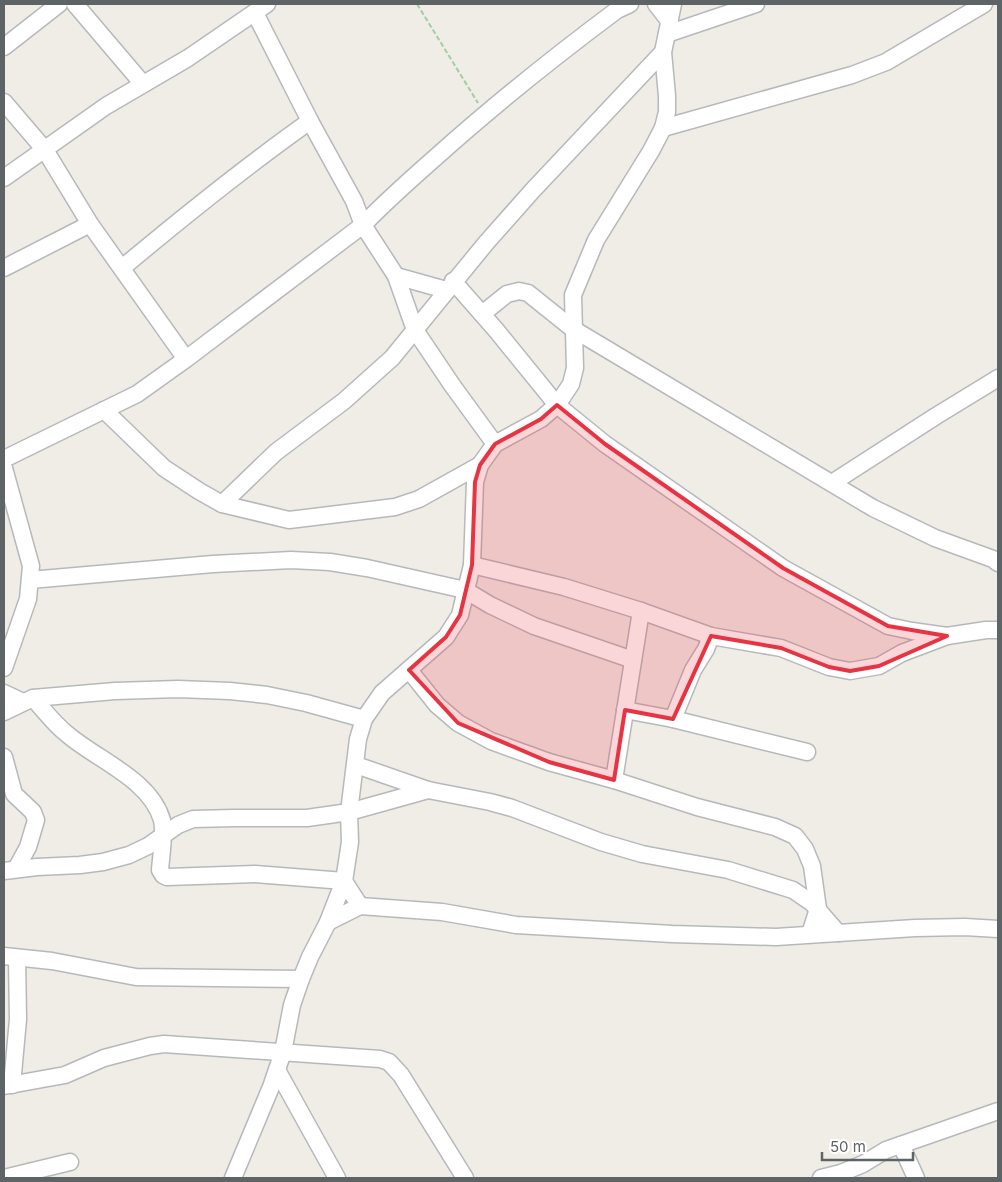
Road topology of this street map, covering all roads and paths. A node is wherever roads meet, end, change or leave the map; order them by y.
1 (59, 4) edge
2 (75, 4) edge
3 (417, 4) edge
4 (630, 4) edge
5 (656, 4) edge
6 (673, 4) edge
7 (756, 4) edge
8 (984, 4) edge
9 (261, 8) edge
10 (668, 28) junction
11 (4, 47) edge
12 (664, 52) junction
13 (143, 84) junction
14 (4, 102) edge
15 (484, 114) junction
16 (310, 121) junction
17 (663, 128) junction
18 (45, 150) junction
19 (4, 178) edge
20 (354, 201) junction
21 (381, 206) junction
22 (90, 224) junction
23 (363, 225) junction
24 (4, 268) edge
25 (122, 268) junction
26 (396, 276) junction
27 (450, 286) junction
28 (482, 314) junction
29 (573, 329) junction
30 (415, 330) junction
31 (186, 359) junction
32 (998, 378) edge
33 (556, 405) junction
34 (104, 410) junction
35 (495, 444) junction
36 (4, 459) edge
37 (480, 465) junction
38 (4, 468) edge
39 (832, 484) junction
40 (222, 504) junction
41 (998, 563) edge
42 (472, 564) junction
43 (30, 580) junction
44 (465, 590) junction
45 (641, 612) junction
46 (998, 630) edge
47 (711, 636) junction
48 (946, 636) junction
49 (633, 660) junction
50 (4, 668) edge
51 (409, 670) junction
52 (4, 693) edge
53 (28, 700) junction
54 (625, 710) junction
55 (4, 712) edge
56 (364, 719) junction
57 (673, 719) junction
58 (807, 752) dead end
59 (618, 753) junction
60 (4, 757) edge
61 (356, 765) junction
62 (614, 780) junction
63 (639, 788) junction
64 (428, 790) junction
65 (349, 812) junction
66 (162, 838) junction
67 (28, 847) junction
68 (37, 867) junction
69 (10, 870) edge
70 (344, 881) junction
71 (360, 906) junction
72 (818, 909) junction
73 (328, 922) junction
74 (998, 929) edge
75 (838, 933) junction
76 (810, 934) junction
77 (10, 957) edge
78 (301, 979) junction
79 (283, 1052) junction
80 (277, 1070) junction
81 (8, 1085) edge
82 (998, 1111) edge
83 (902, 1144) junction
84 (70, 1162) dead end
85 (4, 1178) edge
86 (233, 1178) edge
87 (337, 1178) edge
88 (465, 1178) edge
89 (821, 1178) edge
90 (916, 1178) edge

1 - 11 street
2 - 13 street
3 - 15 path
4 - 15 street
5 - 10 street
6 - 10 street
7 - 10 street
8 - 17 street
9 - 13 street
9 - 16 street
10 - 12 street
12 - 17 street
12 - 27 street
13 - 18 street
14 - 18 street
15 - 21 street
16 - 20 street
16 - 25 street
17 - 29 street
18 - 19 street
18 - 22 street
20 - 21 street
20 - 23 street
21 - 23 street
22 - 24 street
22 - 25 street
23 - 26 street
23 - 31 street
25 - 31 street
26 - 27 street
26 - 30 street
27 - 28 street
27 - 30 street
28 - 29 street
28 - 33 street
29 - 33 street
29 - 39 street
30 - 35 street
30 - 40 street
31 - 34 street
32 - 39 street
33 - 35 street
33 - 48 street
34 - 36 street
34 - 40 street
35 - 37 street
37 - 40 street
37 - 42 street
38 - 43 street
39 - 41 street
42 - 44 street
42 - 45 street
43 - 44 street
43 - 50 street
44 - 49 street
44 - 51 street
45 - 47 street
45 - 49 street
46 - 48 street
47 - 48 street
47 - 57 street
49 - 54 street
51 - 56 street
51 - 62 street
52 - 53 street
53 - 55 street
53 - 56 street
53 - 66 street
54 - 57 street
54 - 59 street
56 - 61 street
57 - 58 street
59 - 62 street
59 - 63 street
60 - 67 street
61 - 64 street
61 - 65 street
62 - 63 street
63 - 72 street
64 - 65 street
64 - 72 street
65 - 66 street
65 - 70 street
66 - 68 street
66 - 70 street
67 - 68 street
67 - 69 street
68 - 69 street
70 - 71 street
70 - 73 street
71 - 73 street
71 - 76 street
72 - 75 street
72 - 76 street
73 - 78 street
74 - 75 street
75 - 76 street
77 - 78 street
77 - 81 street
78 - 79 street
79 - 80 street
79 - 81 street
79 - 88 street
80 - 86 street
80 - 87 street
82 - 83 street
83 - 89 street
83 - 90 street
84 - 85 street

